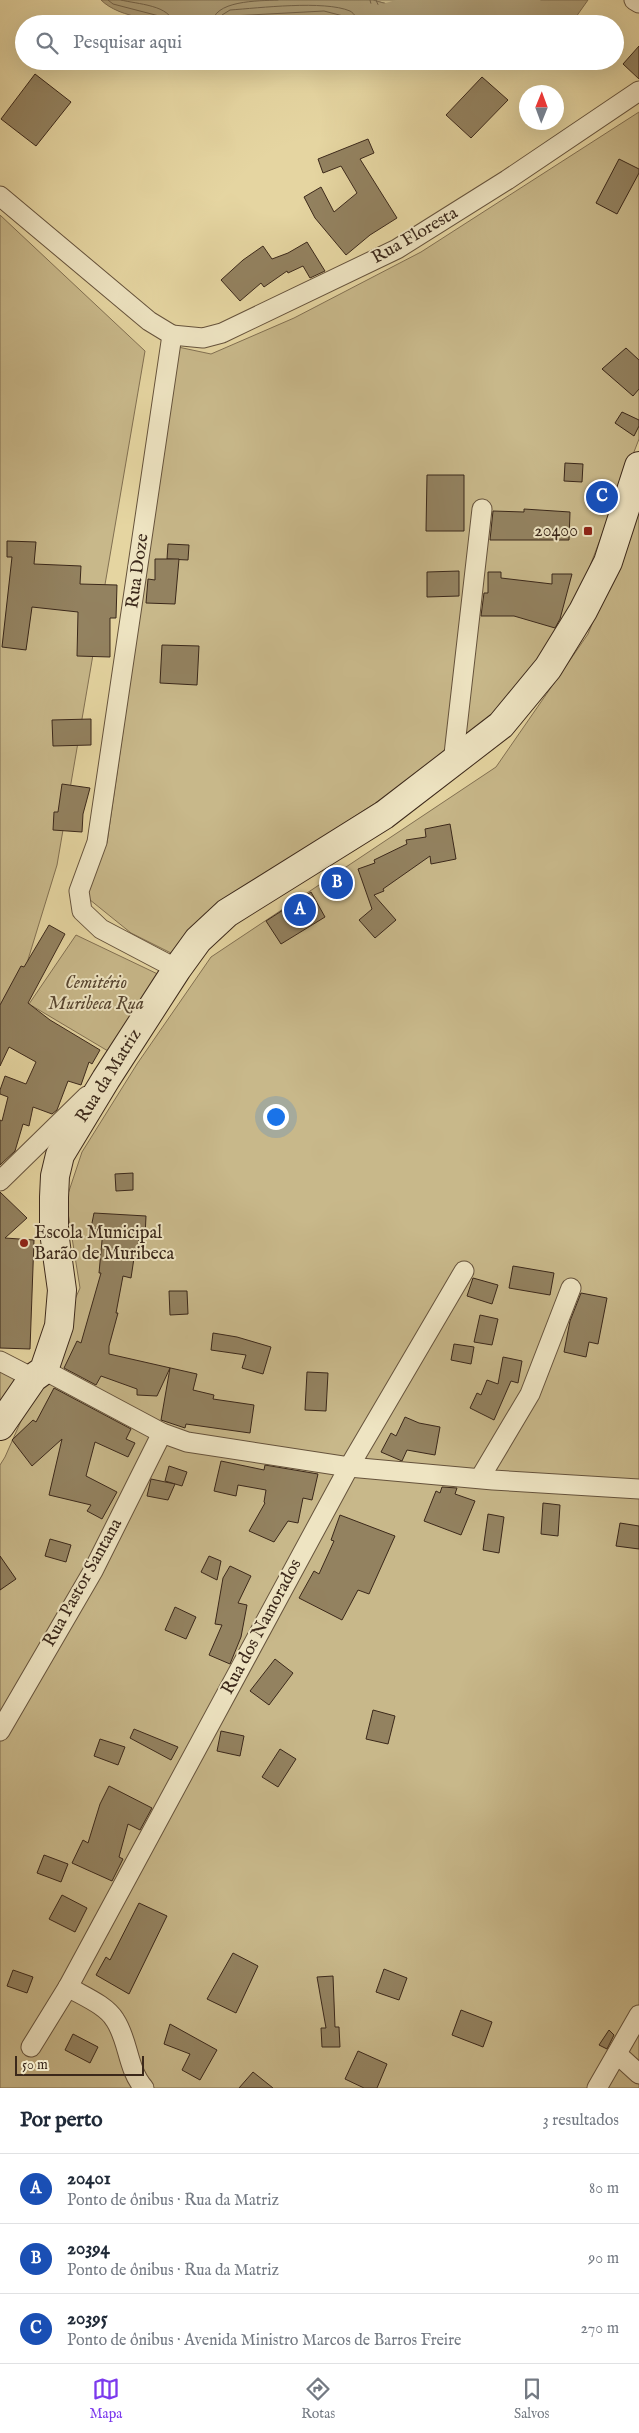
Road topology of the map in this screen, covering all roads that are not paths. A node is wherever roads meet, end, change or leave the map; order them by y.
1 (634, 0) edge
2 (639, 3) edge
3 (639, 91) edge
4 (0, 196) edge
5 (172, 335) junction
6 (639, 466) edge
7 (482, 509) dead end
8 (453, 763) junction
9 (177, 969) junction
10 (106, 1078) junction
11 (0, 1180) edge
12 (464, 1271) dead end
13 (571, 1288) dead end
14 (0, 1361) edge
15 (39, 1374) junction
16 (0, 1426) edge
17 (162, 1433) junction
18 (349, 1467) junction
19 (480, 1478) junction
20 (639, 1489) edge
21 (0, 1731) edge
22 (68, 1987) junction
23 (639, 2015) edge
24 (31, 2047) dead end
25 (617, 2054) junction
26 (639, 2074) edge
27 (144, 2088) edge
28 (598, 2088) edge

1 - 2 street
3 - 5 street, Rua Floresta
4 - 5 street
5 - 9 street, Rua Doze
6 - 8 street, Rua da Matriz
7 - 8 street
8 - 9 street, Rua da Matriz
9 - 10 street, Rua da Matriz
10 - 11 street
10 - 15 street, Rua da Matriz
12 - 18 street, Rua dos Namorados
13 - 19 street
14 - 15 street
15 - 16 street, Rua da Matriz
15 - 17 street
17 - 18 street
17 - 21 street, Rua Pastor Santana
18 - 19 street
18 - 22 street, Rua dos Namorados
19 - 20 street
22 - 24 street, Rua dos Namorados
22 - 27 street
23 - 25 street
25 - 26 street
25 - 28 street

